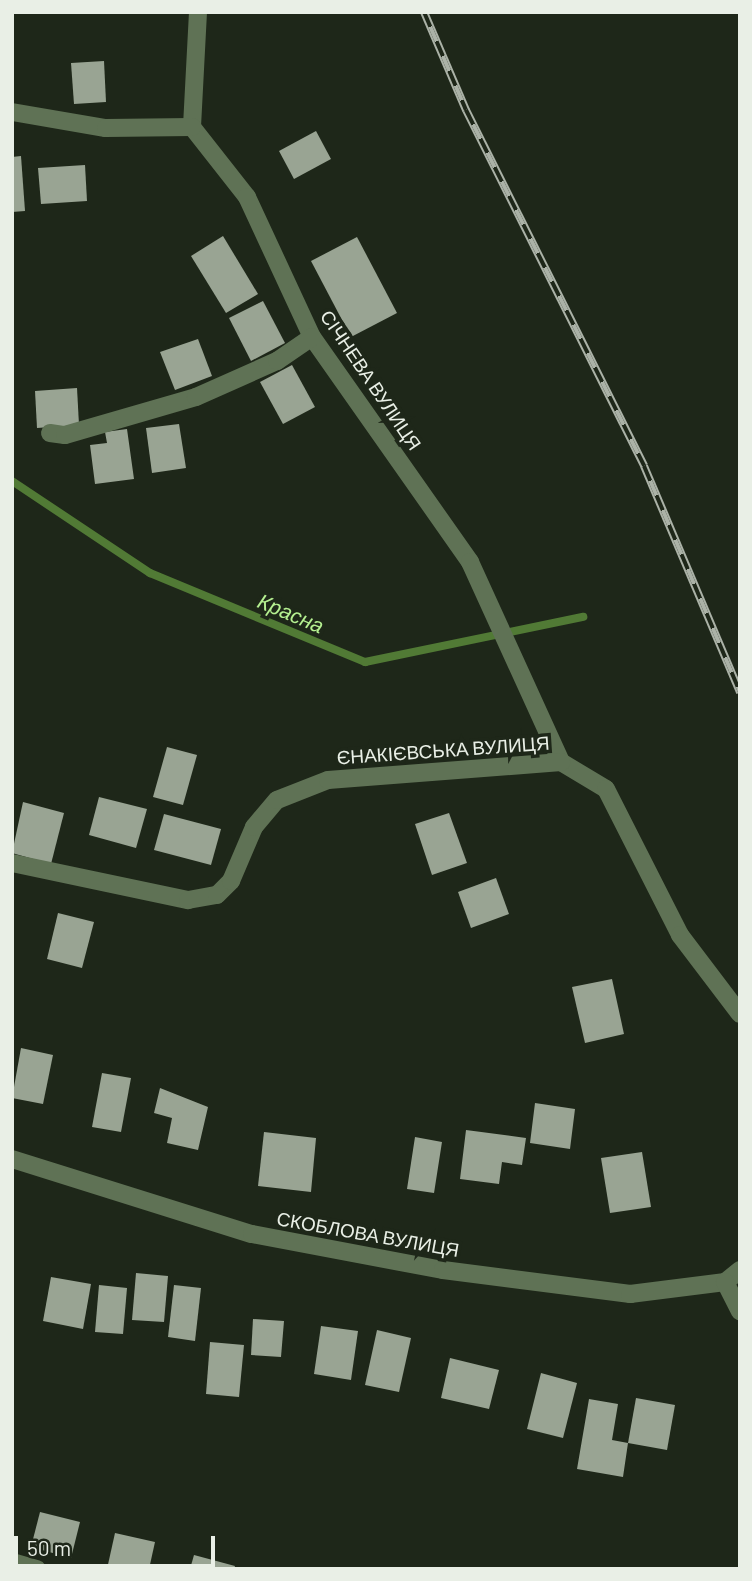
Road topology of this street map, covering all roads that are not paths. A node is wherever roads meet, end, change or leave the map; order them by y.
1 (198, 12) edge
2 (12, 112) edge
3 (192, 127) junction
4 (312, 337) junction
5 (50, 433) dead end
6 (561, 762) junction
7 (12, 863) edge
8 (740, 1014) edge
9 (12, 1159) edge
10 (740, 1270) edge
11 (725, 1282) junction
12 (740, 1311) edge
13 (12, 1562) edge
14 (37, 1569) edge

1 - 3 street
2 - 3 street
3 - 4 street, СІЧНЕВА ВУЛИЦЯ
4 - 5 street
4 - 6 street, СІЧНЕВА ВУЛИЦЯ
6 - 7 street, ЄНАКІЄВСЬКА ВУЛИЦЯ
6 - 8 street
9 - 11 street, СКОБЛОВА ВУЛИЦЯ
10 - 11 street
11 - 12 street
13 - 14 street

